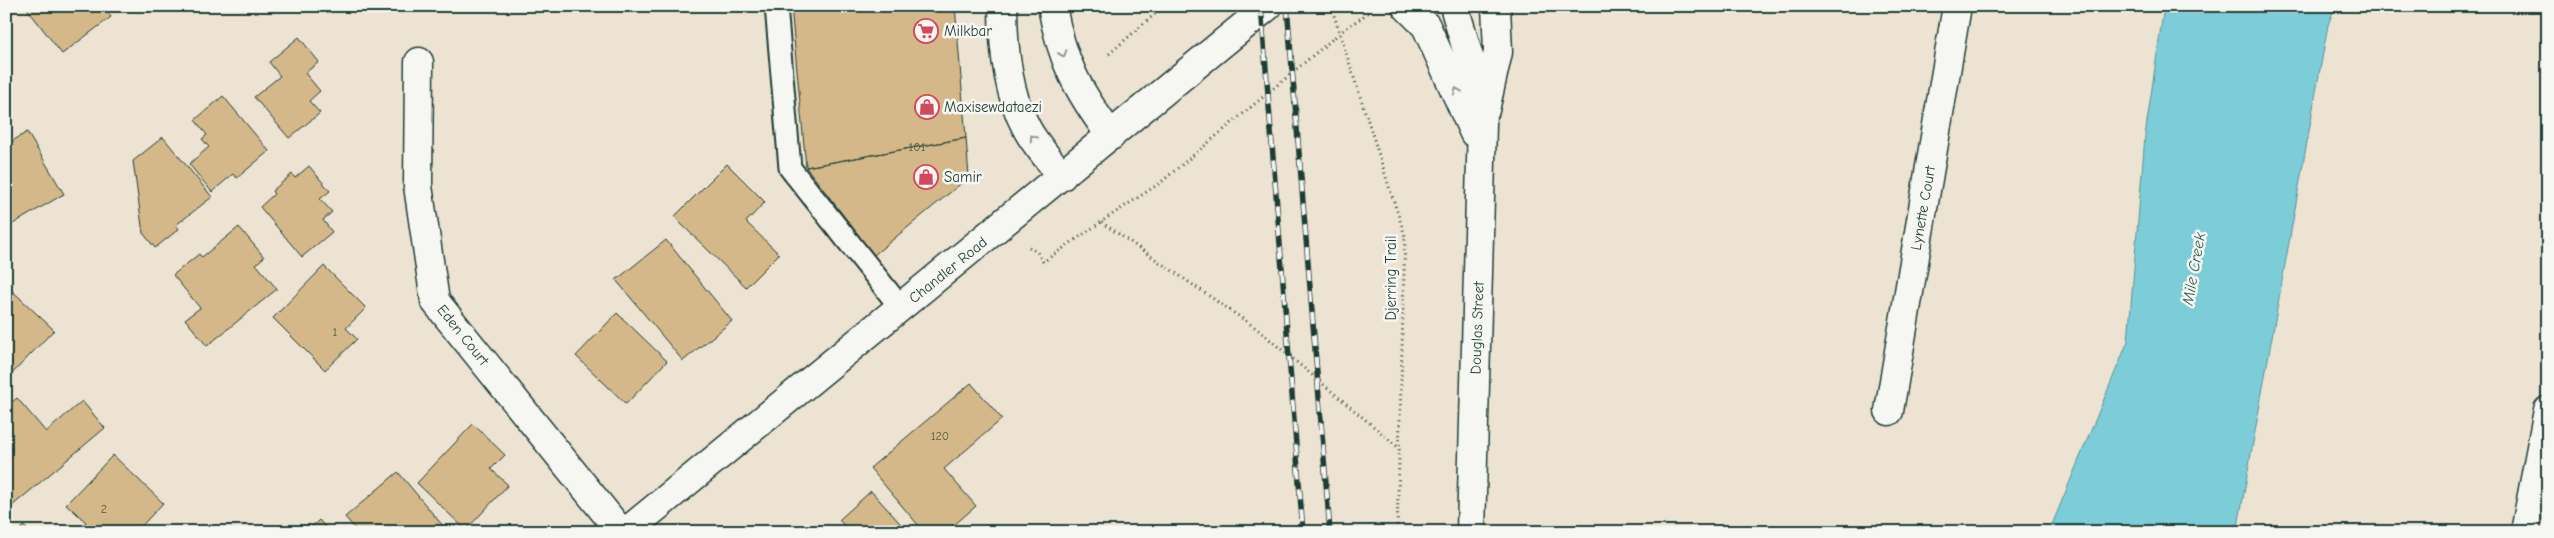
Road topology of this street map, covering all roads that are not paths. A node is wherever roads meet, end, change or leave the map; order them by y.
1 (776, 6) edge
2 (1003, 6) edge
3 (1052, 6) edge
4 (1268, 6) edge
5 (1406, 6) edge
6 (1454, 6) edge
7 (1957, 6) edge
8 (1497, 10) edge
9 (419, 62) dead end
10 (1482, 124) junction
11 (1111, 136) junction
12 (1482, 153) junction
13 (1062, 176) junction
14 (900, 308) junction
15 (2548, 410) edge
16 (1888, 411) dead end
17 (621, 532) edge
18 (626, 532) edge
19 (1470, 532) edge
20 (2525, 532) edge

1 - 14 lane
13 -> 2 main road
3 -> 11 main road
4 - 11 main road, Chandler Road
12 -> 5 main road
6 - 10 main road, Douglas Street
7 - 16 main road, Lynette Court
8 - 10 main road, Douglas Street
9 - 17 main road, Eden Court
10 - 12 main road, Douglas Street
11 - 13 main road, Chandler Road
12 - 19 main road, Douglas Street
13 - 14 main road, Chandler Road
14 - 18 main road, Chandler Road
15 - 20 main road

